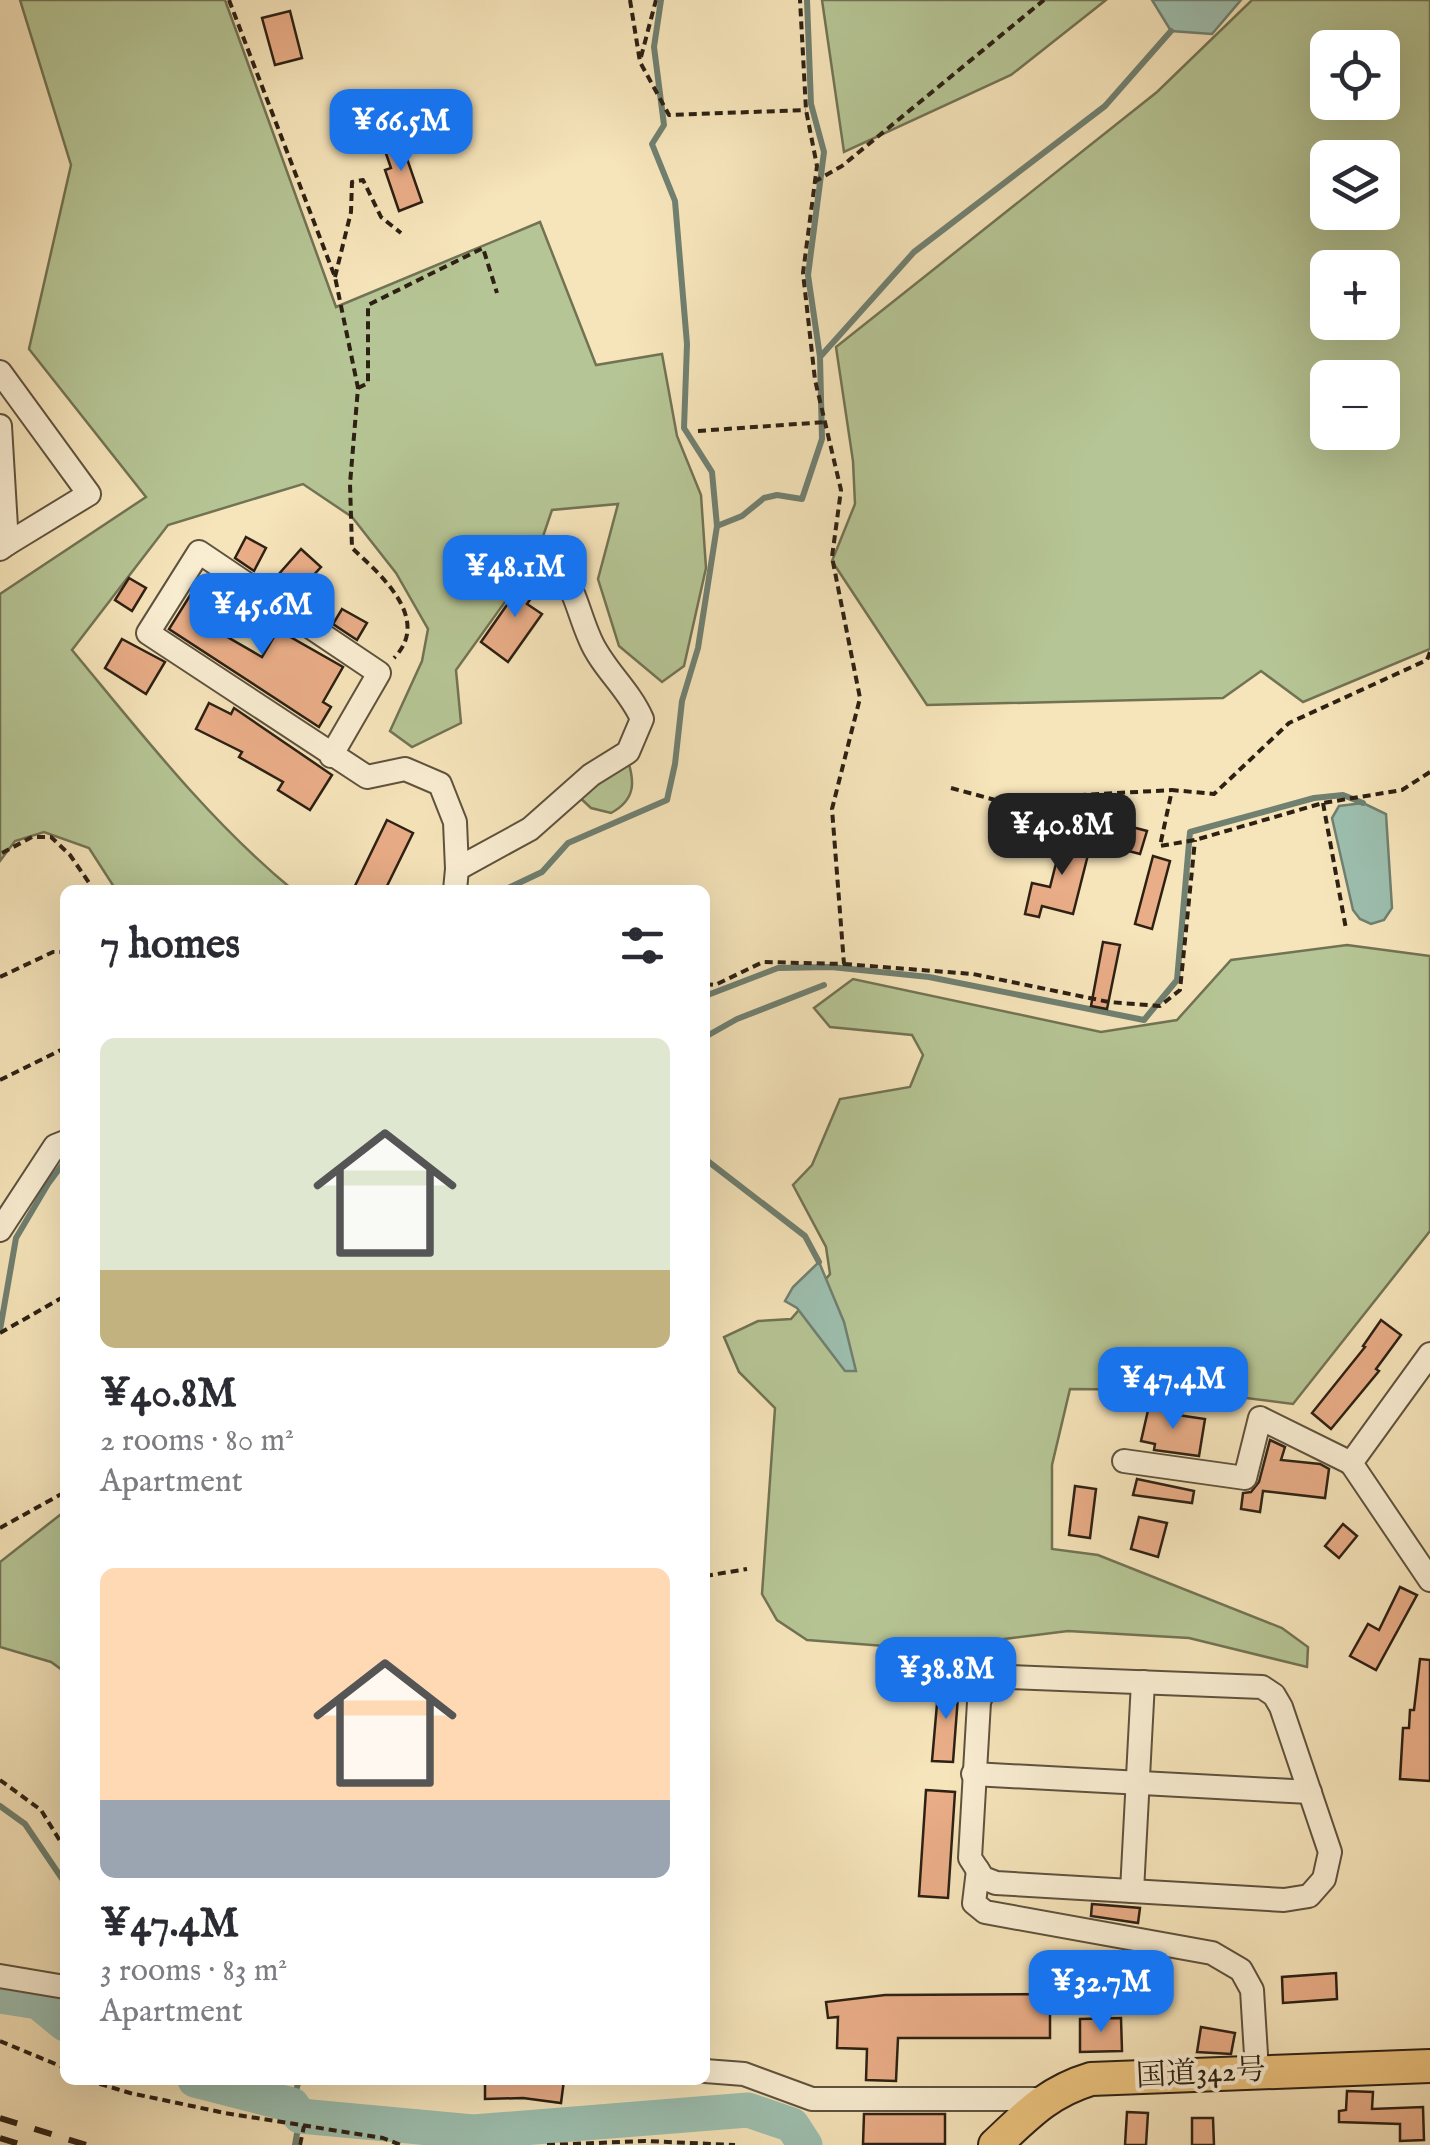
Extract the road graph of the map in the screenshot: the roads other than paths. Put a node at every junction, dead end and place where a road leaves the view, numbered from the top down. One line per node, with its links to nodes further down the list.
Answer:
1 (0, 372): 3 (street)
2 (0, 426): 3 (street)
3 (3, 546)
4 (546, 555): 6 (street)
5 (331, 756): 5 (street); 6 (street)
6 (456, 880)
7 (60, 1144): 8 (street)
8 (0, 1230)
9 (1430, 1354): 11 (street)
10 (1124, 1461): 11 (street)
11 (1351, 1463): 12 (street)
12 (1430, 1580)
13 (1143, 1682): 14 (street); 15 (street); 16 (street)
14 (973, 1774): 15 (street); 17 (street)
15 (1137, 1784): 16 (street); 18 (street)
16 (1310, 1792): 18 (street)
17 (978, 1870): 18 (street); 23 (street)
18 (1132, 1891)
19 (0, 1976): 20 (street)
20 (60, 1987)
21 (1430, 2066): 23 (highway, 国道342号)
22 (710, 2071): 24 (street)
23 (1257, 2071): 24 (highway, 国道342号)
24 (1046, 2099): 25 (highway, 国道342号)
25 (995, 2145)

